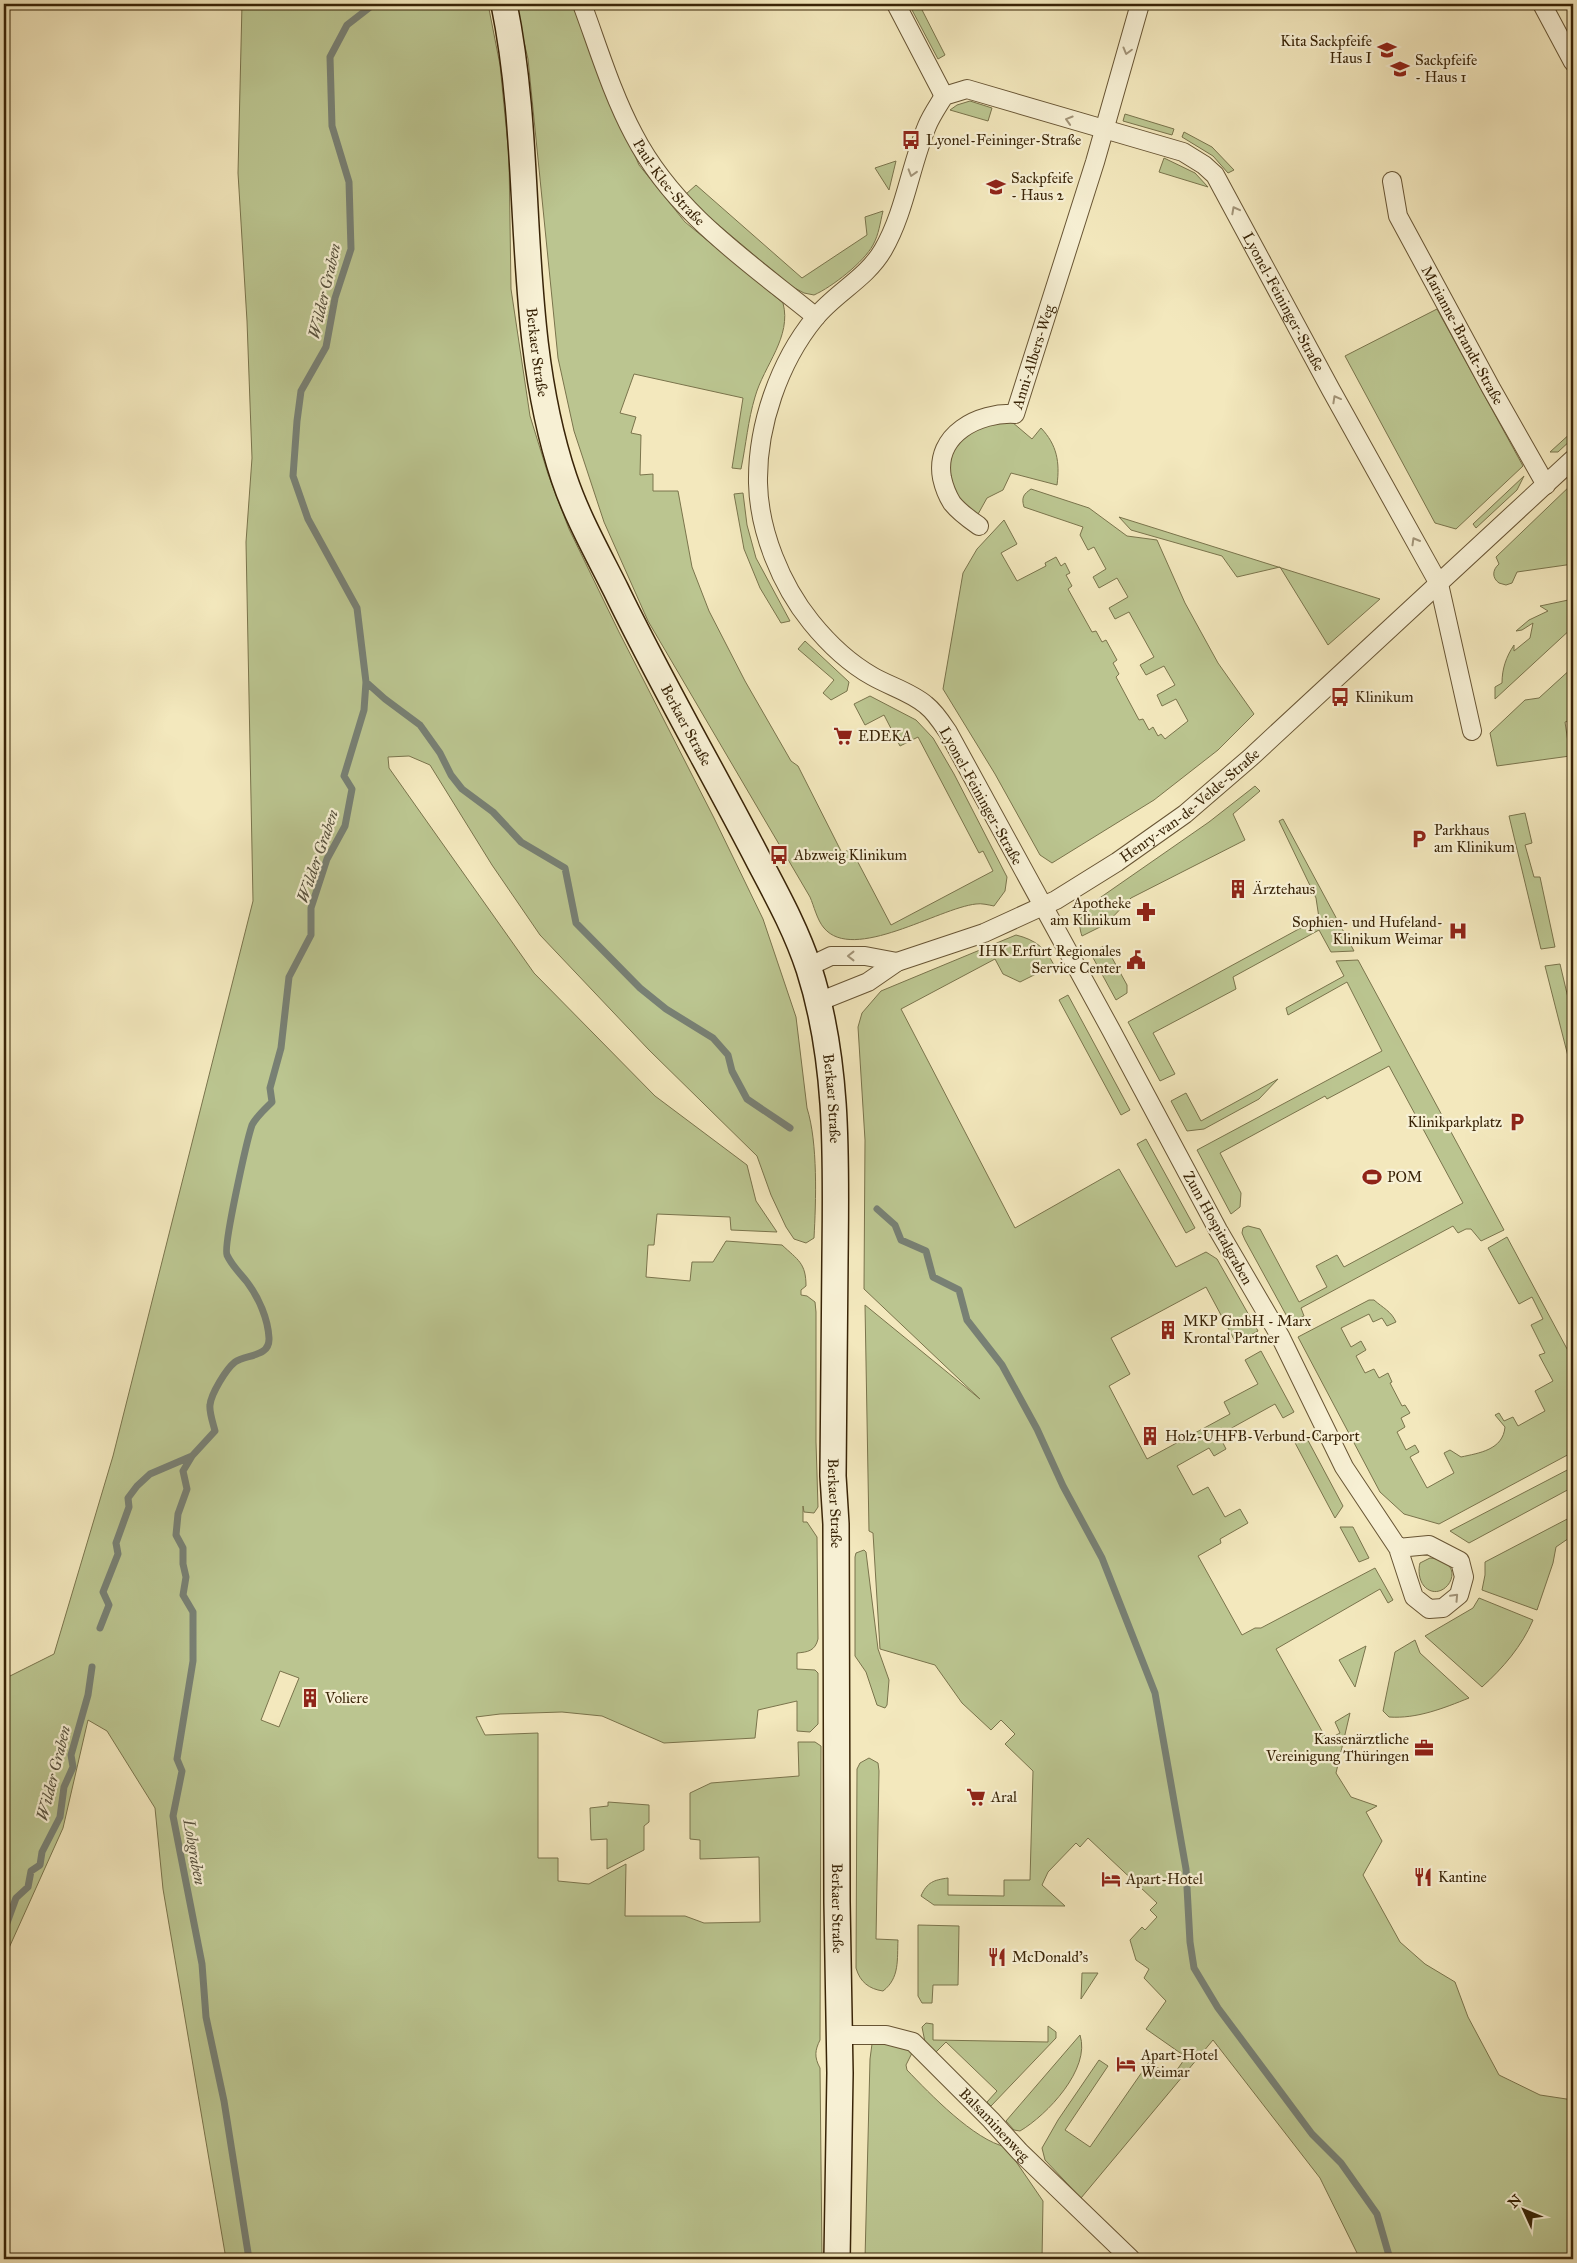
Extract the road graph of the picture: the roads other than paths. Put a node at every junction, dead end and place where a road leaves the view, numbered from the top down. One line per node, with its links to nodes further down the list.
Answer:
1 (504, 4): 18 (main road, Berkaer Straße)
2 (582, 4): 10 (street, Paul-Klee-Straße)
3 (896, 4): 7 (street)
4 (1140, 4): 8 (street, one-way to 8)
5 (1542, 4): 6 (street)
6 (1573, 62)
7 (944, 96): 8 (street, Lyonel-Feininger-Straße, one-way to 7); 10 (street, Lyonel-Feininger-Straße, one-way to 10)
8 (1104, 130): 13 (street, Anni-Albers-Weg); 14 (street, Lyonel-Feininger-Straße, one-way to 8)
9 (1392, 181): 12 (street, Marianne-Brandt-Straße)
10 (816, 317): 16 (street, Lyonel-Feininger-Straße)
11 (1573, 459): 12 (street, Henry-van-de-Velde-Straße)
12 (1546, 484): 14 (street, Henry-van-de-Velde-Straße)
13 (979, 526)
14 (1439, 584): 15 (street); 16 (street, Henry-van-de-Velde-Straße)
15 (1472, 731)
16 (1042, 907): 17 (street, Henry-van-de-Velde-Straße); 20 (street, Zum Hospitalgraben)
17 (897, 962): 18 (street, Henry-van-de-Velde-Straße, one-way to 18); 19 (street, Henry-van-de-Velde-Straße)
18 (808, 967): 19 (main road, Berkaer Straße)
19 (818, 1002): 21 (main road, Berkaer Straße)
20 (1398, 1548)
21 (838, 2035): 22 (main road, Berkaer Straße); 23 (street, Balsaminenweg)
22 (837, 2259)
23 (1131, 2259)

